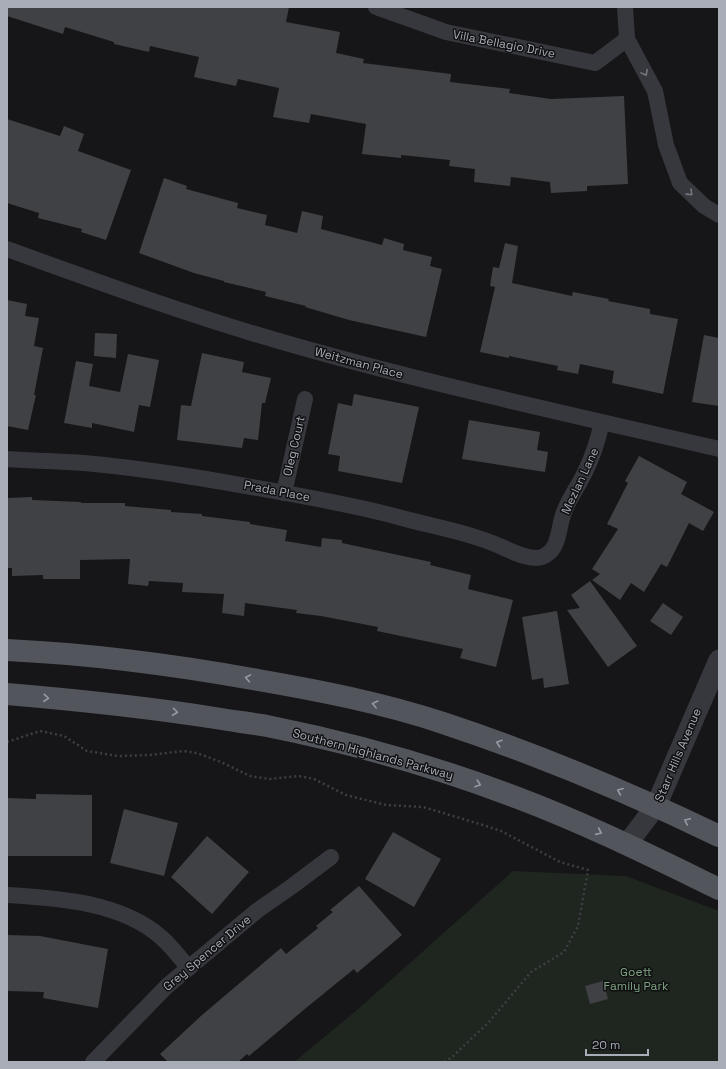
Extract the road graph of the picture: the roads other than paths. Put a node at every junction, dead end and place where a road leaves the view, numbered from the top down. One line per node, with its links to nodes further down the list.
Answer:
1 (376, 7): 3 (street, Villa Bellagio Drive)
2 (625, 7): 3 (street)
3 (627, 39): 4 (street, one-way to 4)
4 (719, 215)
5 (7, 249): 7 (street, Weitzman Place)
6 (305, 399): 10 (street, Oleg Court)
7 (602, 422): 8 (street, Weitzman Place); 11 (street, Mezlan Lane)
8 (719, 449)
9 (7, 459): 10 (street, Prada Place)
10 (284, 493): 11 (street, Prada Place)
11 (540, 558)
12 (7, 650): 15 (main road, one-way to 12)
13 (719, 660): 15 (street, Starr Hills Avenue)
14 (7, 694): 17 (main road, Southern Highlands Parkway, one-way to 17)
15 (656, 806): 16 (main road, one-way to 15); 17 (street, Starr Hills Avenue)
16 (719, 836)
17 (627, 844): 19 (main road, Southern Highlands Parkway)
18 (331, 857): 21 (street, Grey Spencer Drive)
19 (719, 889)
20 (7, 895): 21 (street)
21 (189, 968): 22 (street, Grey Spencer Drive)
22 (93, 1062)

